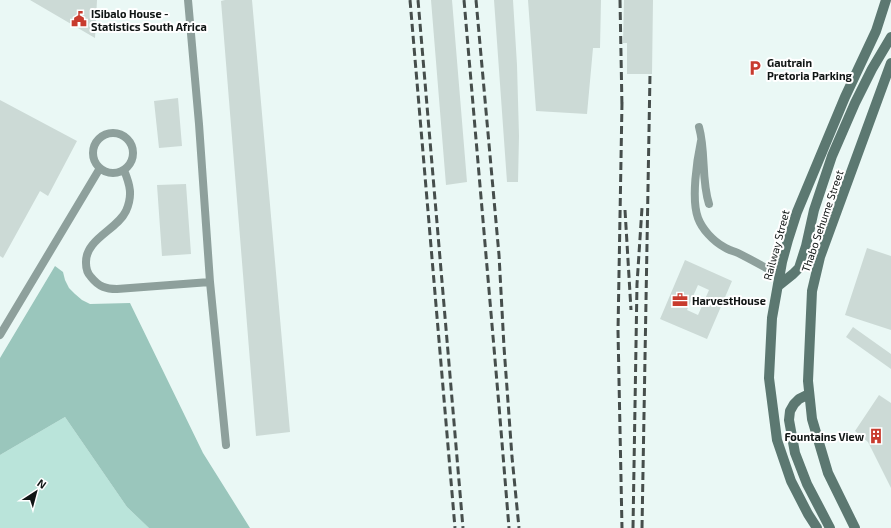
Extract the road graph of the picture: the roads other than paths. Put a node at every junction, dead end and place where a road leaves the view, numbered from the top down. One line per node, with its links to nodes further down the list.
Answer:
1 (188, 0): 12 (lane)
2 (886, 0): 11 (main road, Railway Street)
3 (891, 37): 13 (main road)
4 (891, 63): 5 (main road, Thabo Sehume Street)
5 (889, 75): 15 (main road, Thabo Sehume Street)
6 (699, 127): 7 (lane)
7 (702, 141): 10 (lane); 11 (lane)
8 (100, 168): 9 (lane); 9 (lane); 14 (lane)
9 (124, 170): 12 (lane)
10 (709, 204)
11 (779, 275): 13 (main road, Railway Street)
12 (210, 282): 16 (lane)
13 (778, 286): 17 (main road, Railway Street)
14 (0, 335)
15 (809, 394): 18 (main road); 19 (main road, Thabo Sehume Street)
16 (226, 445)
17 (817, 528)
18 (830, 528)
19 (855, 528)

